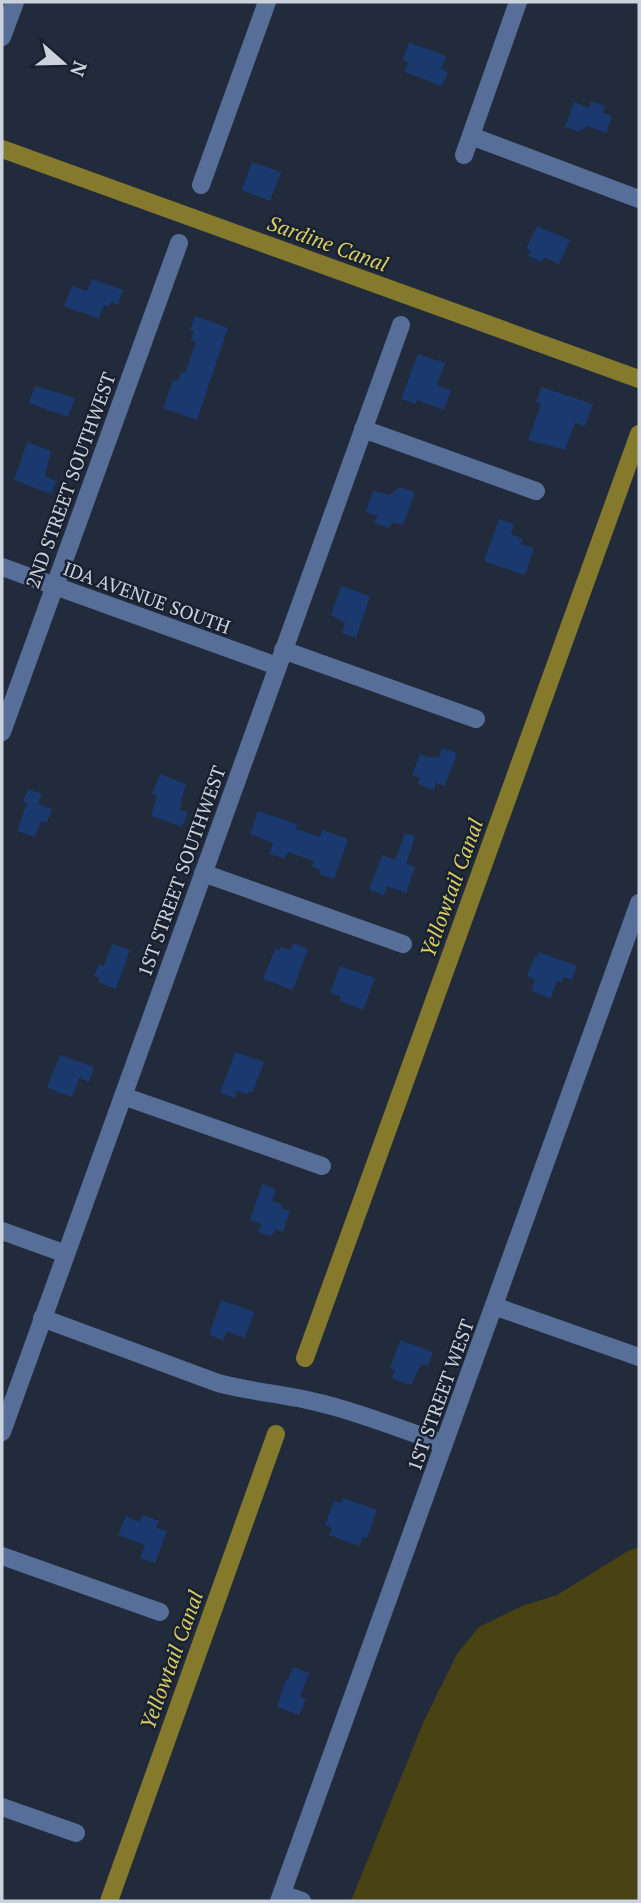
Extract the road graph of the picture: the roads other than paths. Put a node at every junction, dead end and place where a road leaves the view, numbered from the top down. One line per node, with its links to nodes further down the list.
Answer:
1 (15, 2): 4 (street)
2 (267, 2): 7 (street)
3 (518, 2): 5 (street)
4 (2, 37)
5 (471, 136): 6 (street); 8 (street)
6 (464, 155)
7 (201, 185)
8 (639, 199)
9 (178, 243): 14 (street, 2ND STREET SOUTHWEST)
10 (401, 325): 11 (street, 1ST STREET SOUTHWEST)
11 (363, 429): 12 (street); 15 (street, 1ST STREET SOUTHWEST)
12 (536, 491)
13 (2, 567): 14 (street, IDA AVENUE SOUTH)
14 (54, 586): 15 (street, IDA AVENUE SOUTH); 17 (street, 2ND STREET SOUTHWEST)
15 (280, 658): 16 (street, IDA AVENUE SOUTH); 18 (street, 1ST STREET SOUTHWEST)
16 (476, 719)
17 (2, 732)
18 (203, 873): 20 (street); 21 (street, 1ST STREET SOUTHWEST)
19 (639, 904): 25 (street, 1ST STREET WEST)
20 (403, 944)
21 (123, 1096): 22 (street); 24 (street, 1ST STREET SOUTHWEST)
22 (322, 1166)
23 (2, 1231): 24 (street)
24 (66, 1254): 26 (street, 1ST STREET SOUTHWEST)
25 (494, 1306): 27 (street); 29 (street, 1ST STREET WEST)
26 (42, 1318): 28 (street, 1ST STREET SOUTHWEST); 29 (street)
27 (639, 1357)
28 (2, 1432)
29 (444, 1444): 34 (street, 1ST STREET WEST)
30 (2, 1556): 31 (street)
31 (160, 1612)
32 (2, 1807): 33 (street)
33 (76, 1833)
34 (281, 1898): 35 (street)
35 (302, 1901)

